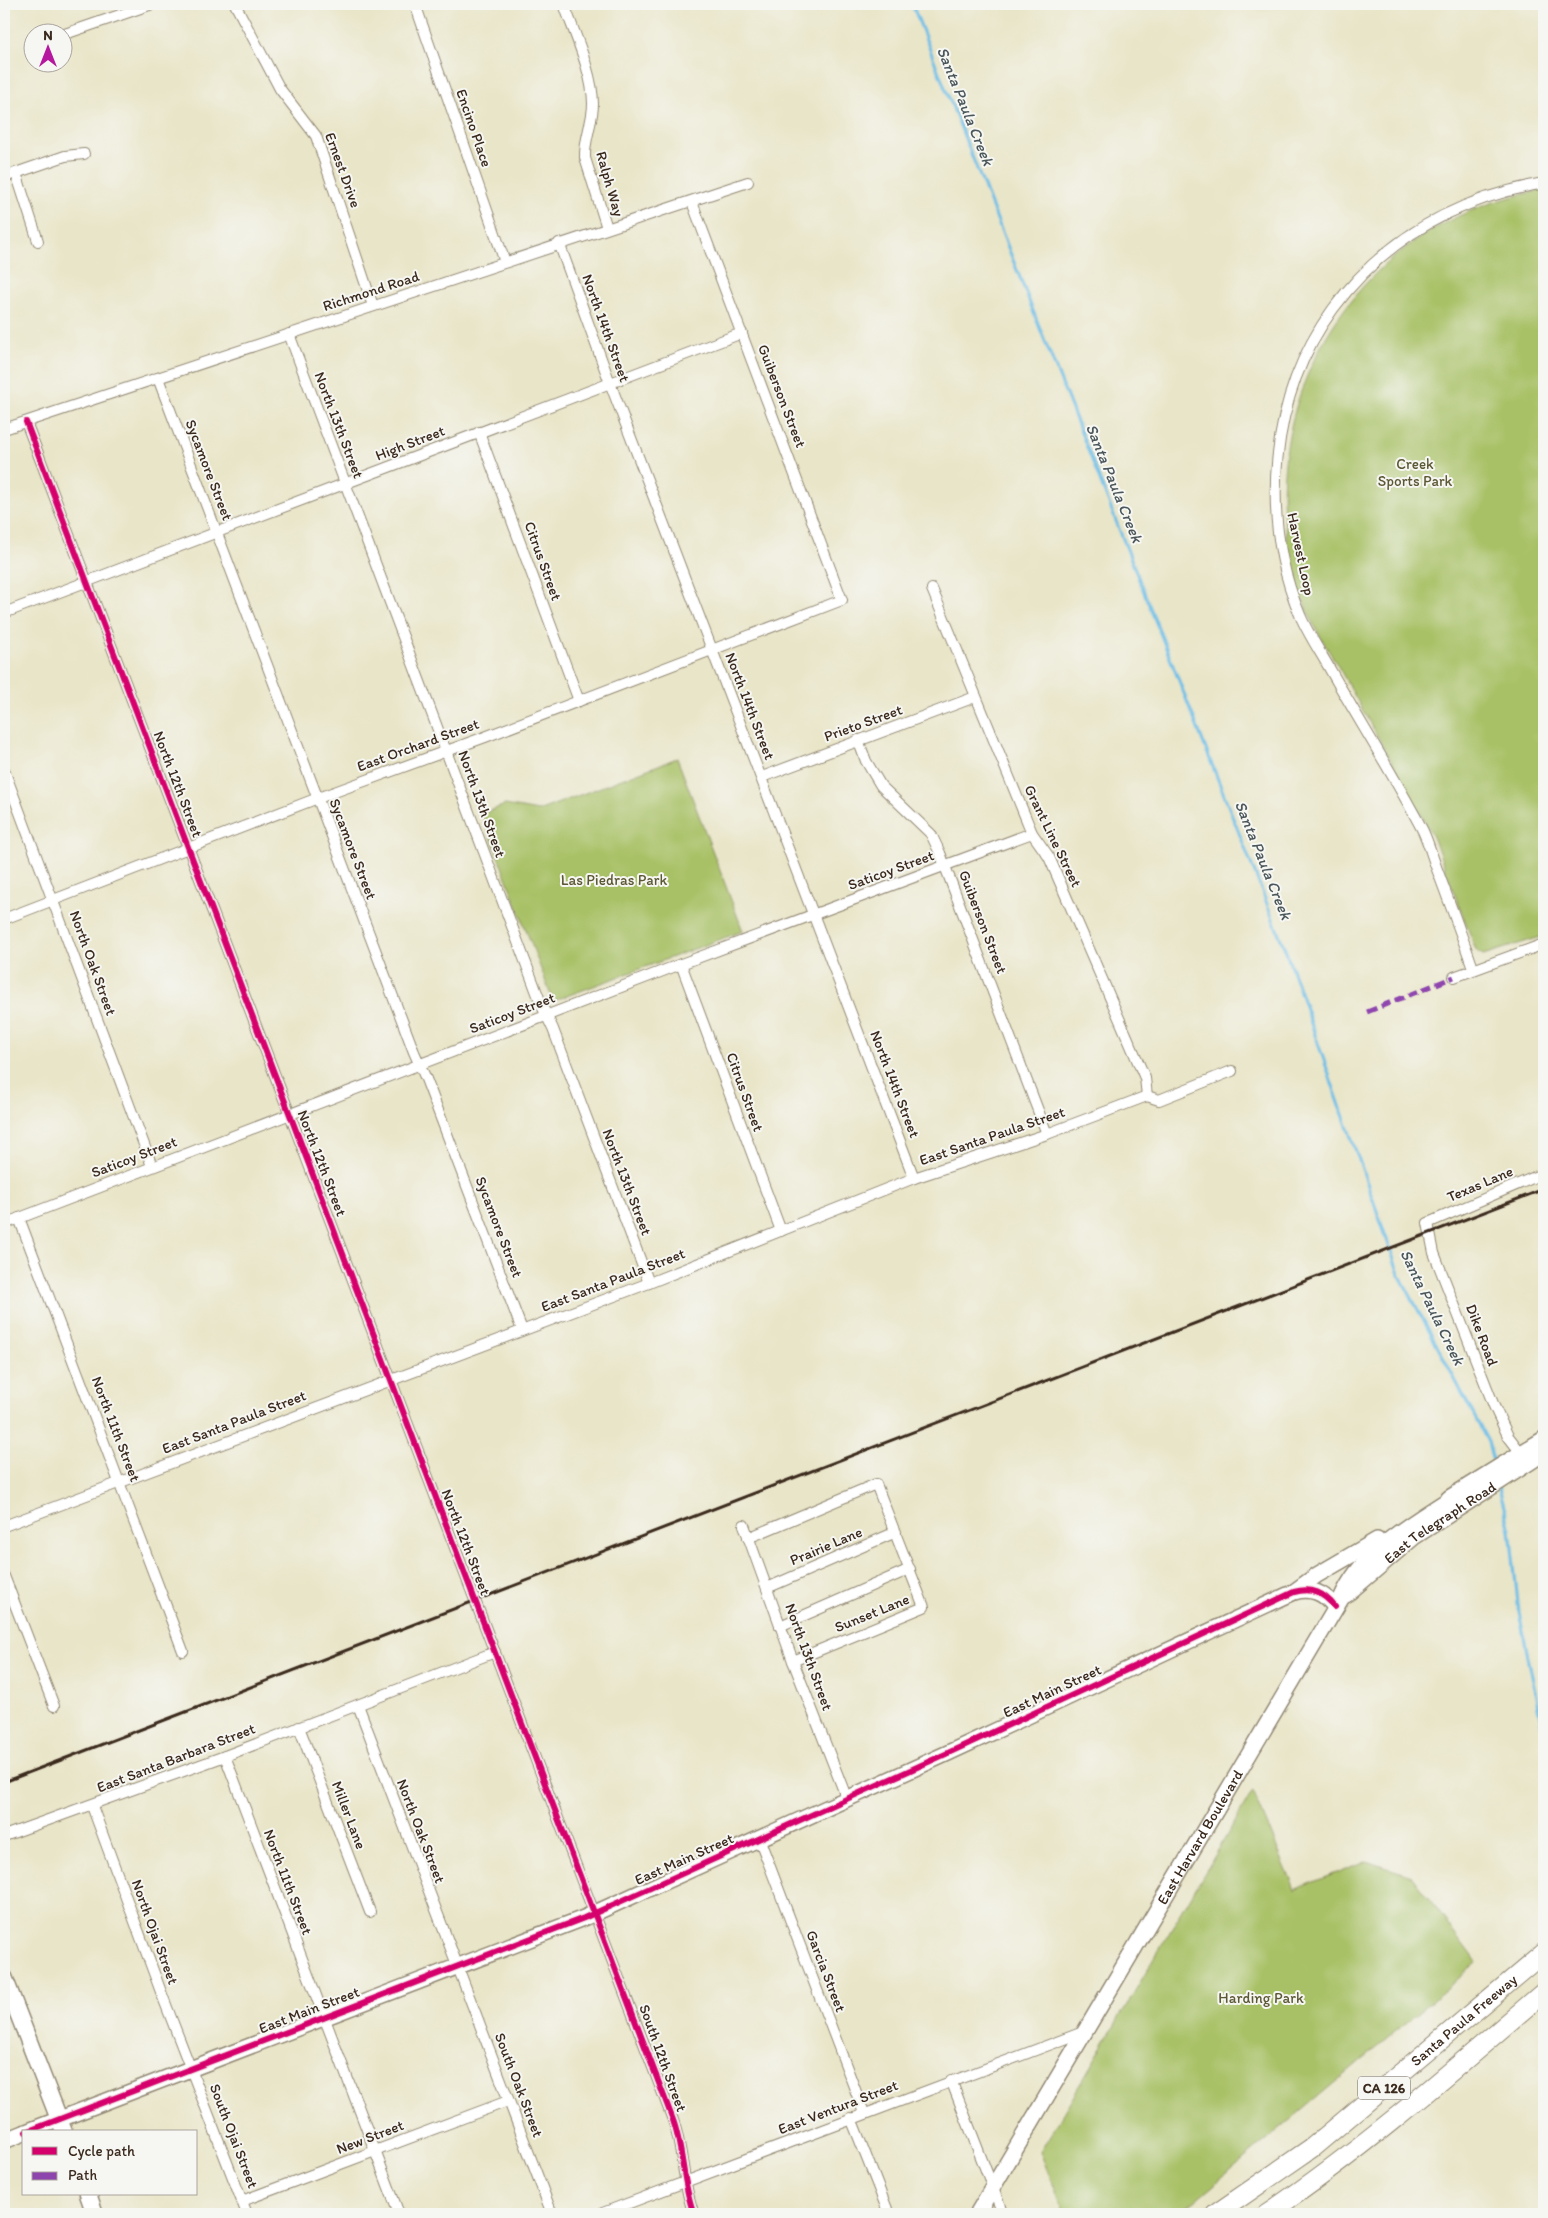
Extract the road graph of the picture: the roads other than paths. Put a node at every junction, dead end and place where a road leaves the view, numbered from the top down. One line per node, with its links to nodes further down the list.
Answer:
1 (152, 4): 5 (street)
2 (235, 4): 16 (street, Ernest Drive)
3 (415, 4): 15 (street, Encino Place)
4 (564, 4): 12 (street, Ralph Way)
5 (72, 32)
6 (84, 154): 7 (street)
7 (16, 174): 8 (street); 13 (street)
8 (4, 178)
9 (748, 182): 11 (street, Richmond Road)
10 (1544, 183): 46 (street, Harvest Loop)
11 (692, 202): 12 (street, Richmond Road); 17 (street, Guiberson Street)
12 (607, 228): 14 (street, Richmond Road)
13 (38, 241)
14 (559, 243): 15 (street, Richmond Road); 20 (street, North 14th Street)
15 (505, 262): 16 (street, Richmond Road)
16 (373, 306): 18 (street, Richmond Road)
17 (742, 333): 20 (street, High Street); 28 (street, Guiberson Street)
18 (289, 334): 19 (street, Richmond Road); 24 (street, North 13th Street)
19 (158, 378): 21 (street, Richmond Road); 25 (street, Sycamore Street)
20 (610, 383): 23 (street, High Street); 30 (street, North 14th Street)
21 (26, 422): 22 (street, Richmond Road); 26 (street, North 12th Street)
22 (4, 429)
23 (479, 432): 24 (street, High Street); 32 (street, Citrus Street)
24 (345, 483): 25 (street, High Street); 34 (street, North 13th Street)
25 (217, 532): 26 (street, High Street); 37 (street, Sycamore Street)
26 (88, 582): 29 (street, High Street); 39 (street, North 12th Street)
27 (932, 589): 31 (street, Grant Line Street)
28 (842, 600): 30 (street, East Orchard Street)
29 (4, 613)
30 (713, 650): 32 (street, East Orchard Street); 36 (street, North 14th Street)
31 (975, 697): 33 (street, Prieto Street); 38 (street, Grant Line Street)
32 (579, 701): 34 (street, East Orchard Street)
33 (858, 740): 36 (street, Prieto Street); 40 (street, Guiberson Street)
34 (446, 750): 37 (street, East Orchard Street); 48 (street, North 13th Street)
35 (4, 770): 41 (street, North Oak Street)
36 (762, 777): 42 (street, North 14th Street)
37 (318, 798): 39 (street, East Orchard Street); 49 (street, Sycamore Street)
38 (1032, 833): 40 (street, Saticoy Street); 51 (street, Grant Line Street)
39 (188, 847): 41 (street, East Orchard Street); 52 (street, North 12th Street)
40 (945, 866): 42 (street, Saticoy Street); 53 (street, Guiberson Street)
41 (53, 900): 43 (street, East Orchard Street); 54 (street, North Oak Street)
42 (814, 914): 45 (street, Saticoy Street); 56 (street, North 14th Street)
43 (4, 919)
44 (1544, 944): 46 (street)
45 (681, 964): 48 (street, Saticoy Street); 60 (street, Citrus Street)
46 (1473, 968): 47 (street)
47 (1454, 977)
48 (546, 1015): 49 (street, Saticoy Street); 61 (street, North 13th Street)
49 (419, 1065): 52 (street, Saticoy Street); 62 (street, Sycamore Street)
50 (1232, 1071): 51 (street, East Santa Paula Street)
51 (1147, 1096): 53 (street, East Santa Paula Street)
52 (290, 1113): 54 (street, Saticoy Street); 63 (street, North 12th Street)
53 (1047, 1134): 56 (street, East Santa Paula Street)
54 (152, 1166): 57 (street, Saticoy Street)
55 (1544, 1174): 58 (street, Texas Lane)
56 (914, 1178): 60 (street, East Santa Paula Street)
57 (19, 1218): 59 (street, Saticoy Street); 67 (street, North 11th Street)
58 (1428, 1223): 66 (street, Dike Road)
59 (4, 1224)
60 (781, 1231): 61 (street, East Santa Paula Street)
61 (649, 1283): 62 (street, East Santa Paula Street)
62 (522, 1330): 63 (street, East Santa Paula Street)
63 (391, 1379): 67 (street, East Santa Paula Street); 81 (street, North 12th Street)
64 (1544, 1439): 66 (street, East Telegraph Road)
65 (1544, 1453): 66 (street, East Telegraph Road)
66 (1518, 1460): 68 (street, East Telegraph Road)
67 (120, 1482): 70 (street, East Santa Paula Street); 80 (street, North 11th Street)
68 (1460, 1499): 73 (street, East Telegraph Road); 78 (street, East Harvard Boulevard)
69 (744, 1525): 72 (street, North 13th Street)
70 (4, 1526)
71 (896, 1532): 72 (street); 74 (street); 76 (street, Prairie Lane)
72 (748, 1538): 76 (street, North 13th Street)
73 (1348, 1558): 77 (street, East Main Street)
74 (910, 1569): 79 (street); 82 (street, Sunset Lane)
75 (4, 1576): 84 (street)
76 (767, 1588): 79 (street, North 13th Street)
77 (1294, 1592): 78 (street, East Main Street); 87 (street, East Main Street)
78 (1338, 1603): 98 (street, East Harvard Boulevard)
79 (780, 1626): 82 (street, North 13th Street)
80 (183, 1651)
81 (495, 1652): 83 (street, East Santa Barbara Street); 92 (street, North 12th Street)
82 (793, 1661): 87 (street, North 13th Street)
83 (358, 1705): 85 (street, East Santa Barbara Street); 94 (street, North Oak Street)
84 (54, 1706)
85 (299, 1728): 86 (street, East Santa Barbara Street); 91 (street, Miller Lane)
86 (225, 1756): 88 (street, East Santa Barbara Street); 97 (street, North 11th Street)
87 (846, 1798): 90 (street, East Main Street)
88 (92, 1806): 89 (street, East Santa Barbara Street); 99 (street, North Ojai Street)
89 (4, 1836)
90 (759, 1838): 92 (street, East Main Street); 102 (street, Garcia Street)
91 (370, 1912)
92 (594, 1913): 94 (street, East Main Street); 109 (street, South 12th Street)
93 (1544, 1953): 122 (highway, Santa Paula Freeway / CA 126)
94 (457, 1967): 97 (street, East Main Street); 101 (street, South Oak Street)
95 (4, 1976): 104 (main road)
96 (1544, 1992): 123 (highway, Santa Paula Freeway / CA 126)
97 (324, 2017): 99 (street, East Main Street); 108 (street, North 11th Street)
98 (1086, 2030): 100 (street, East Ventura Street); 110 (street, East Harvard Boulevard)
99 (192, 2068): 104 (street, East Main Street); 112 (street, South Ojai Street)
100 (951, 2080): 102 (street, East Ventura Street); 110 (street)
101 (508, 2101): 108 (street, New Street); 116 (street, South Oak Street)
102 (864, 2113): 103 (street, East Ventura Street)
103 (851, 2118): 109 (street, East Ventura Street); 119 (street)
104 (62, 2125): 105 (street, East Main Street)
105 (36, 2130)
106 (22, 2133): 107 (street, East Main Street)
107 (4, 2141)
108 (374, 2151): 112 (street, New Street); 115 (street, North 11th Street)
109 (684, 2182): 117 (street, East Ventura Street); 118 (street, South 12th Street)
110 (994, 2187): 120 (street, East Harvard Boulevard); 121 (street)
111 (89, 2196): 113 (main road)
112 (242, 2201): 114 (street, South Ojai Street)
113 (95, 2214)
114 (247, 2214)
115 (399, 2214)
116 (552, 2214)
117 (600, 2214)
118 (694, 2214)
119 (888, 2214)
120 (977, 2214)
121 (1003, 2214)
122 (1216, 2214)
123 (1267, 2214)

